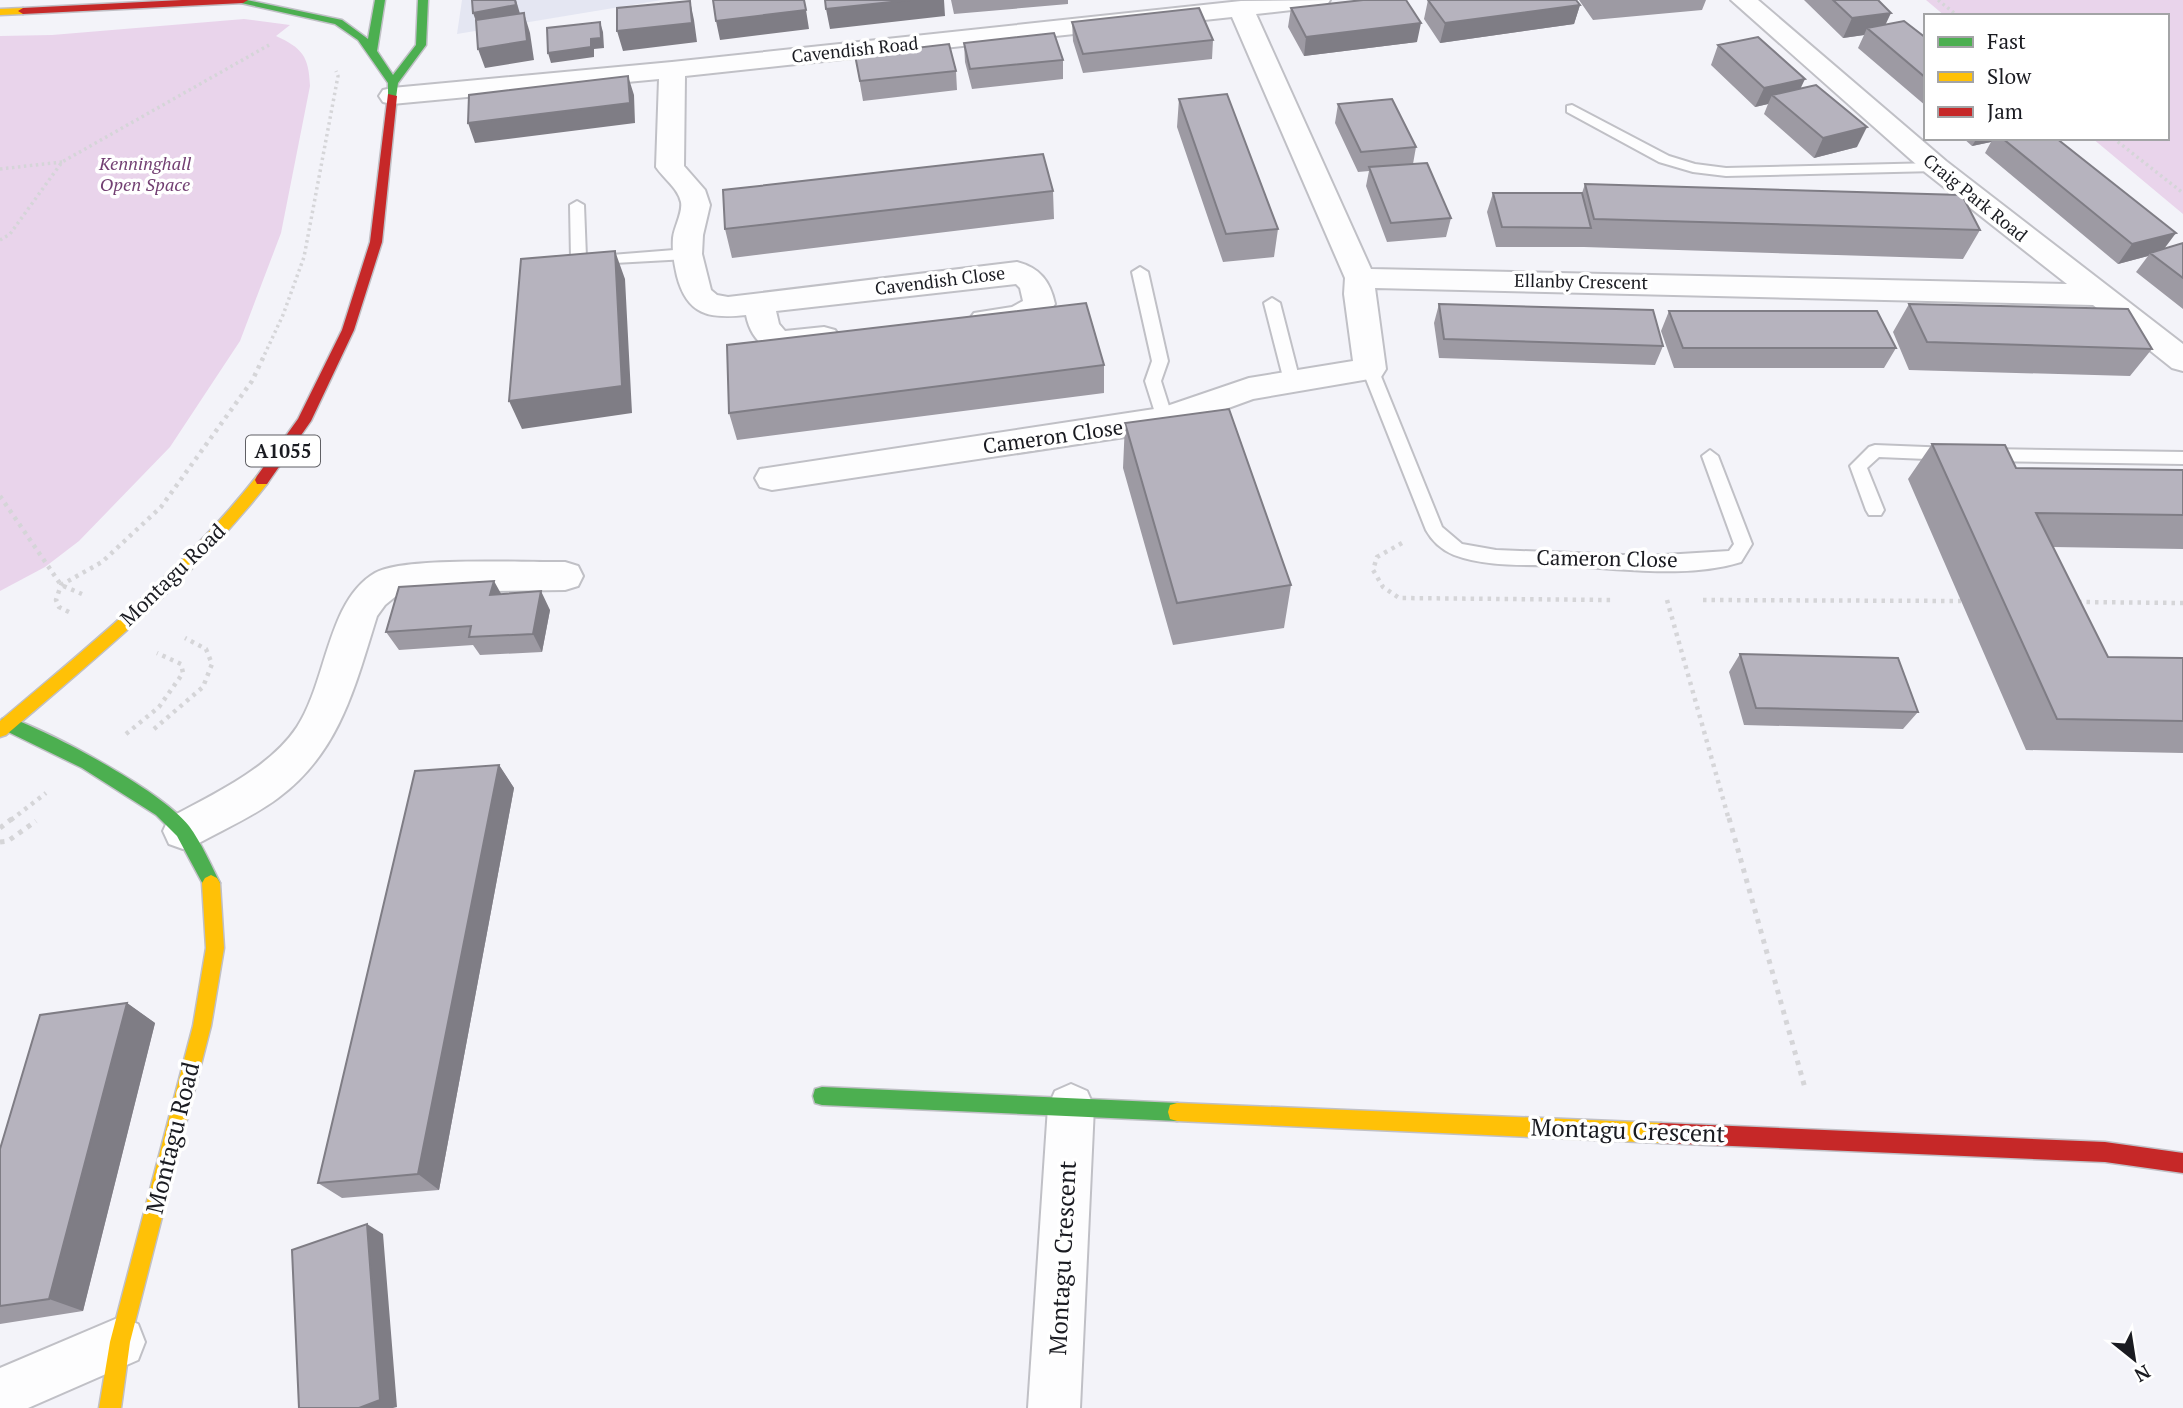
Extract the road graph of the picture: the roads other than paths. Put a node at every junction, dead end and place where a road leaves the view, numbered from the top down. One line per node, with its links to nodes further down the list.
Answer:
1 (243, 0): 6 (main road)
2 (380, 0): 9 (main road)
3 (423, 0): 11 (main road)
4 (1318, 0): 7 (street, Cavendish Road)
5 (1742, 0): 13 (street, Craig Park Road)
6 (237, 1): 8 (main road); 9 (main road)
7 (1241, 8): 10 (street, Cavendish Road); 17 (street)
8 (8, 10)
9 (371, 52): 11 (main road)
10 (671, 70): 11 (street, Cavendish Road); 15 (street, Cavendish Close)
11 (393, 90): 32 (main road, Montagu Road / A1055)
12 (1572, 109): 13 (lane)
13 (1936, 167): 18 (street, Craig Park Road)
14 (577, 205): 15 (lane)
15 (687, 254): 19 (street, Cavendish Close)
16 (1140, 272): 26 (lane)
17 (1360, 278): 18 (street, Ellanby Crescent); 24 (street, Cameron Close)
18 (2097, 295): 23 (street, Craig Park Road)
19 (760, 303): 21 (street, Cavendish Close); 22 (street)
20 (1272, 303): 25 (lane)
21 (952, 323)
22 (858, 333)
23 (2183, 360)
24 (1370, 369): 25 (street, Cameron Close); 27 (lane, Cameron Close)
25 (1292, 381): 26 (street, Cameron Close)
26 (1165, 419): 29 (street, Cameron Close)
27 (1710, 456)
28 (2183, 458): 30 (lane)
29 (772, 478)
30 (1875, 510)
31 (565, 576): 33 (street)
32 (3, 725): 33 (main road, Montagu Road)
33 (183, 831): 37 (main road, Montagu Road)
34 (822, 1096): 35 (main road, Montagu Crescent)
35 (1071, 1107): 36 (main road, Montagu Crescent); 40 (street, Montagu Crescent)
36 (2183, 1163)
37 (120, 1342): 38 (street); 39 (main road, Montagu Road)
38 (0, 1394)
39 (110, 1408)
40 (1054, 1408)

